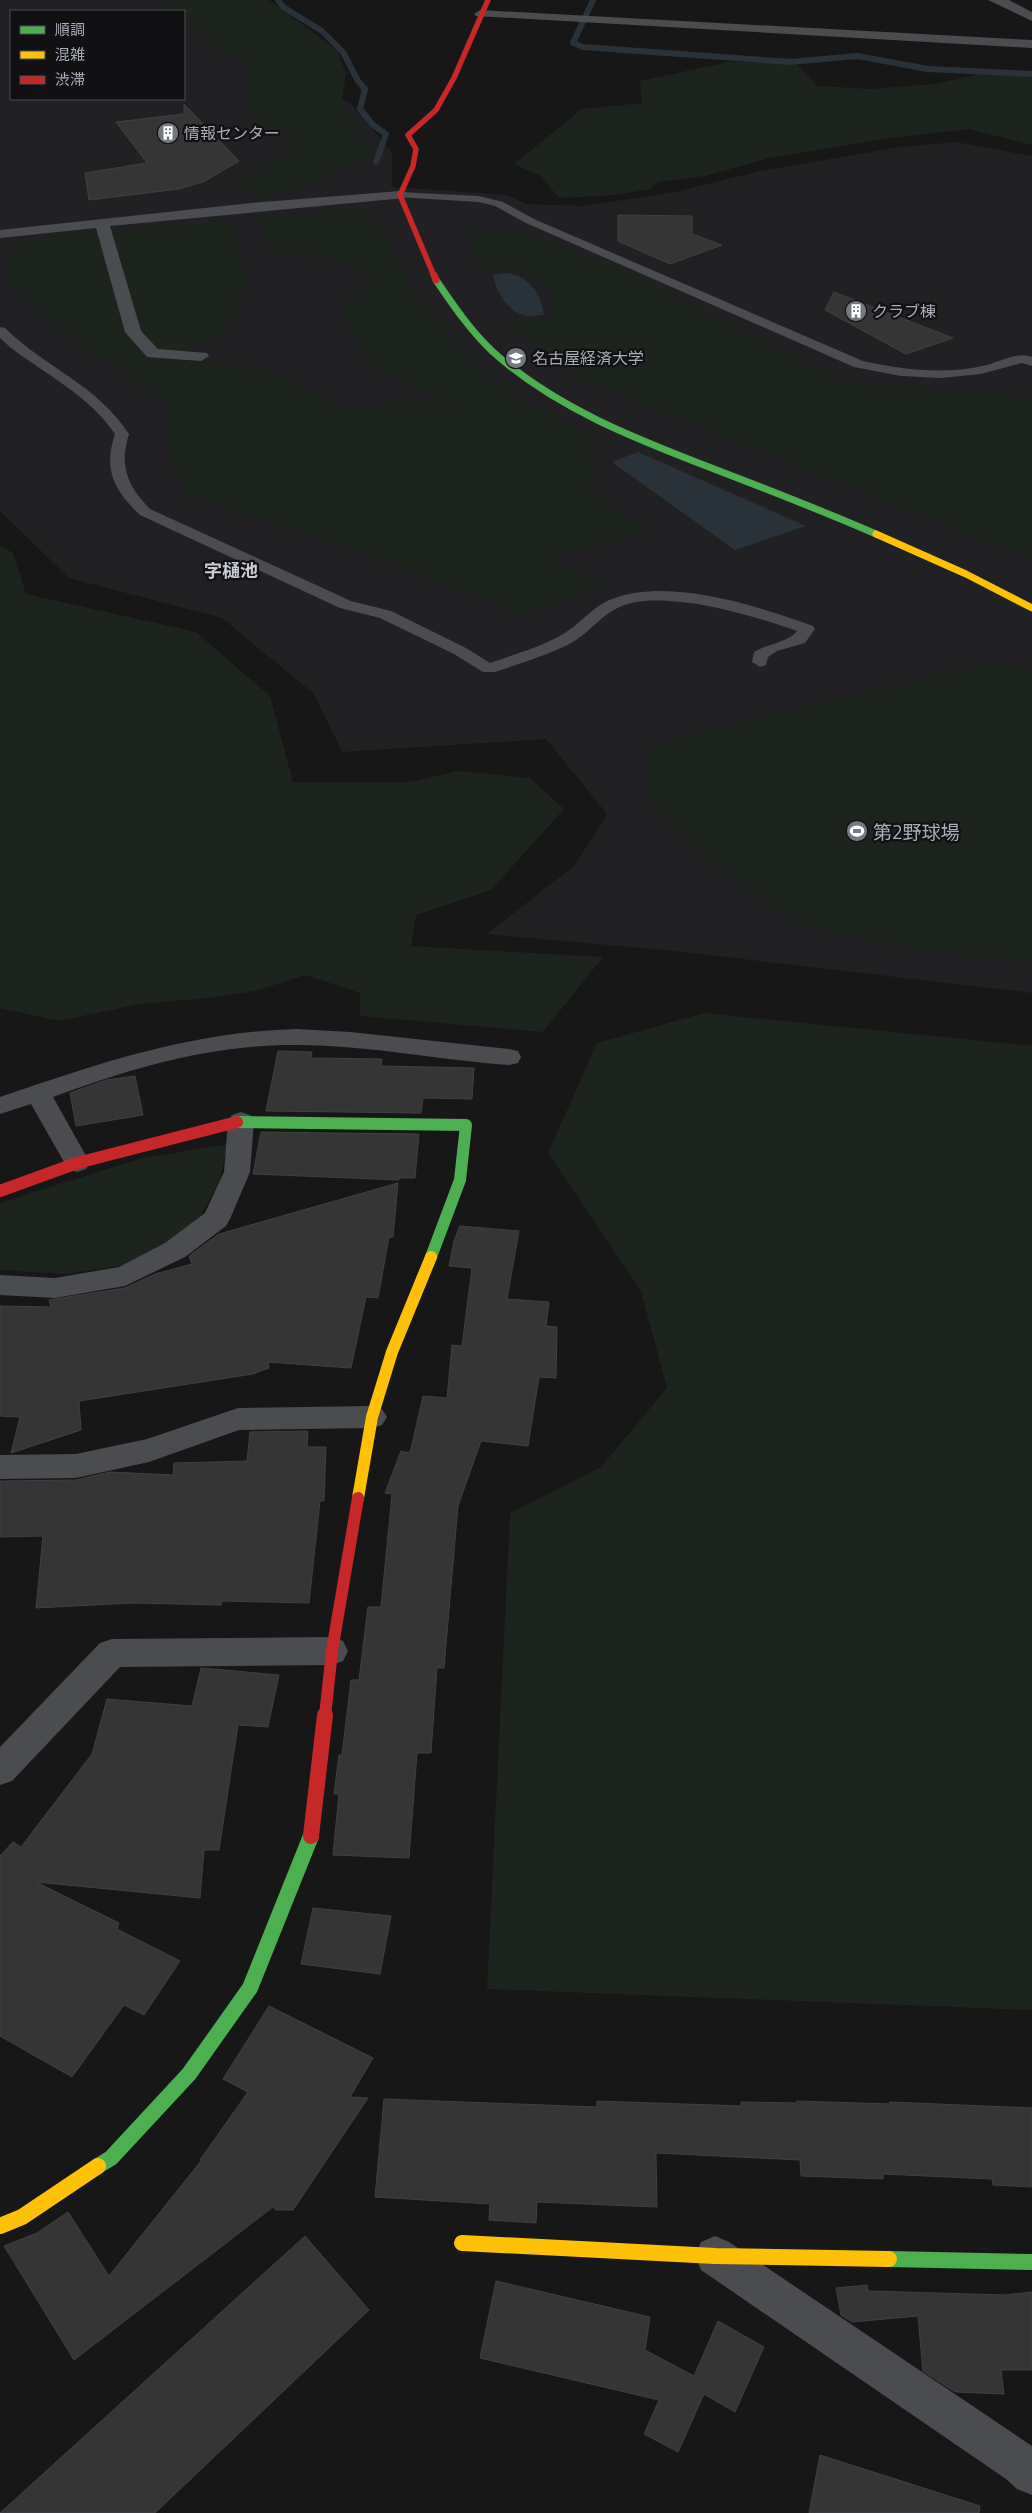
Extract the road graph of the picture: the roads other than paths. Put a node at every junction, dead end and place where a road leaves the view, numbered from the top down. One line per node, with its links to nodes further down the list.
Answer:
1 (488, 0): 3 (street)
2 (994, 0): 4 (street)
3 (480, 14): 5 (street); 6 (street)
4 (1032, 17)
5 (1032, 44)
6 (400, 195): 7 (street); 11 (lane); 12 (street)
7 (102, 223): 8 (street); 10 (street)
8 (0, 234)
9 (0, 330): 13 (lane)
10 (201, 356)
11 (1032, 362)
12 (1032, 608)
13 (760, 662)
14 (508, 1057): 15 (street)
15 (38, 1093): 16 (street); 18 (street)
16 (0, 1106)
17 (241, 1121): 18 (street); 20 (street); 21 (street)
18 (77, 1164): 19 (street)
19 (0, 1191)
20 (0, 1285)
21 (372, 1417): 22 (street); 23 (street)
22 (0, 1467)
23 (332, 1651): 24 (street); 25 (street)
24 (0, 1770)
25 (0, 2226)
26 (462, 2243): 27 (street)
27 (715, 2256): 28 (street); 29 (street)
28 (1032, 2262)
29 (1032, 2474)

